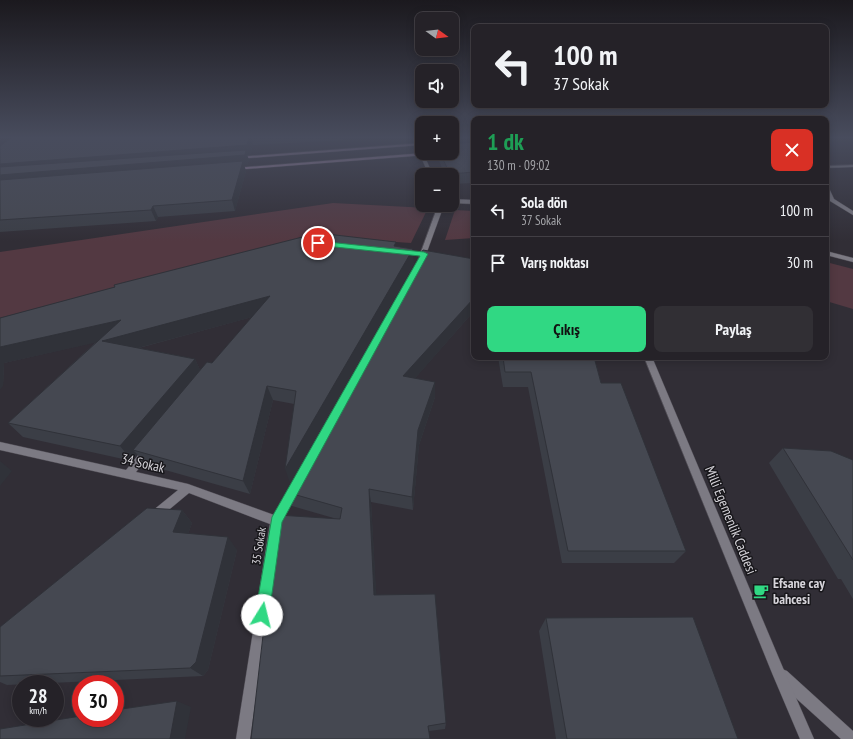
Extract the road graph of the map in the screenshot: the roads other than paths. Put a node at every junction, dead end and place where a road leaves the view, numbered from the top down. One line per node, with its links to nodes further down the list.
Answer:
1 (829, 193): 5 (street)
2 (459, 201): 3 (street)
3 (471, 202)
4 (438, 212): 8 (street)
5 (853, 213)
6 (829, 254): 7 (street)
7 (853, 260)
8 (416, 268)
9 (649, 360): 17 (street, Milli Egemenlik Caddesi)
10 (153, 443): 12 (street)
11 (0, 446): 12 (street, 34 Sokak)
12 (129, 474): 14 (street, 34 Sokak)
13 (299, 480): 15 (street, 35 Sokak)
14 (188, 488): 15 (street, 34 Sokak); 16 (street)
15 (276, 521): 18 (street, 35 Sokak)
16 (146, 523)
17 (778, 672): 19 (street, Milli Egemenlik Caddesi); 20 (street)
18 (243, 739)
19 (807, 739)
20 (851, 739)

